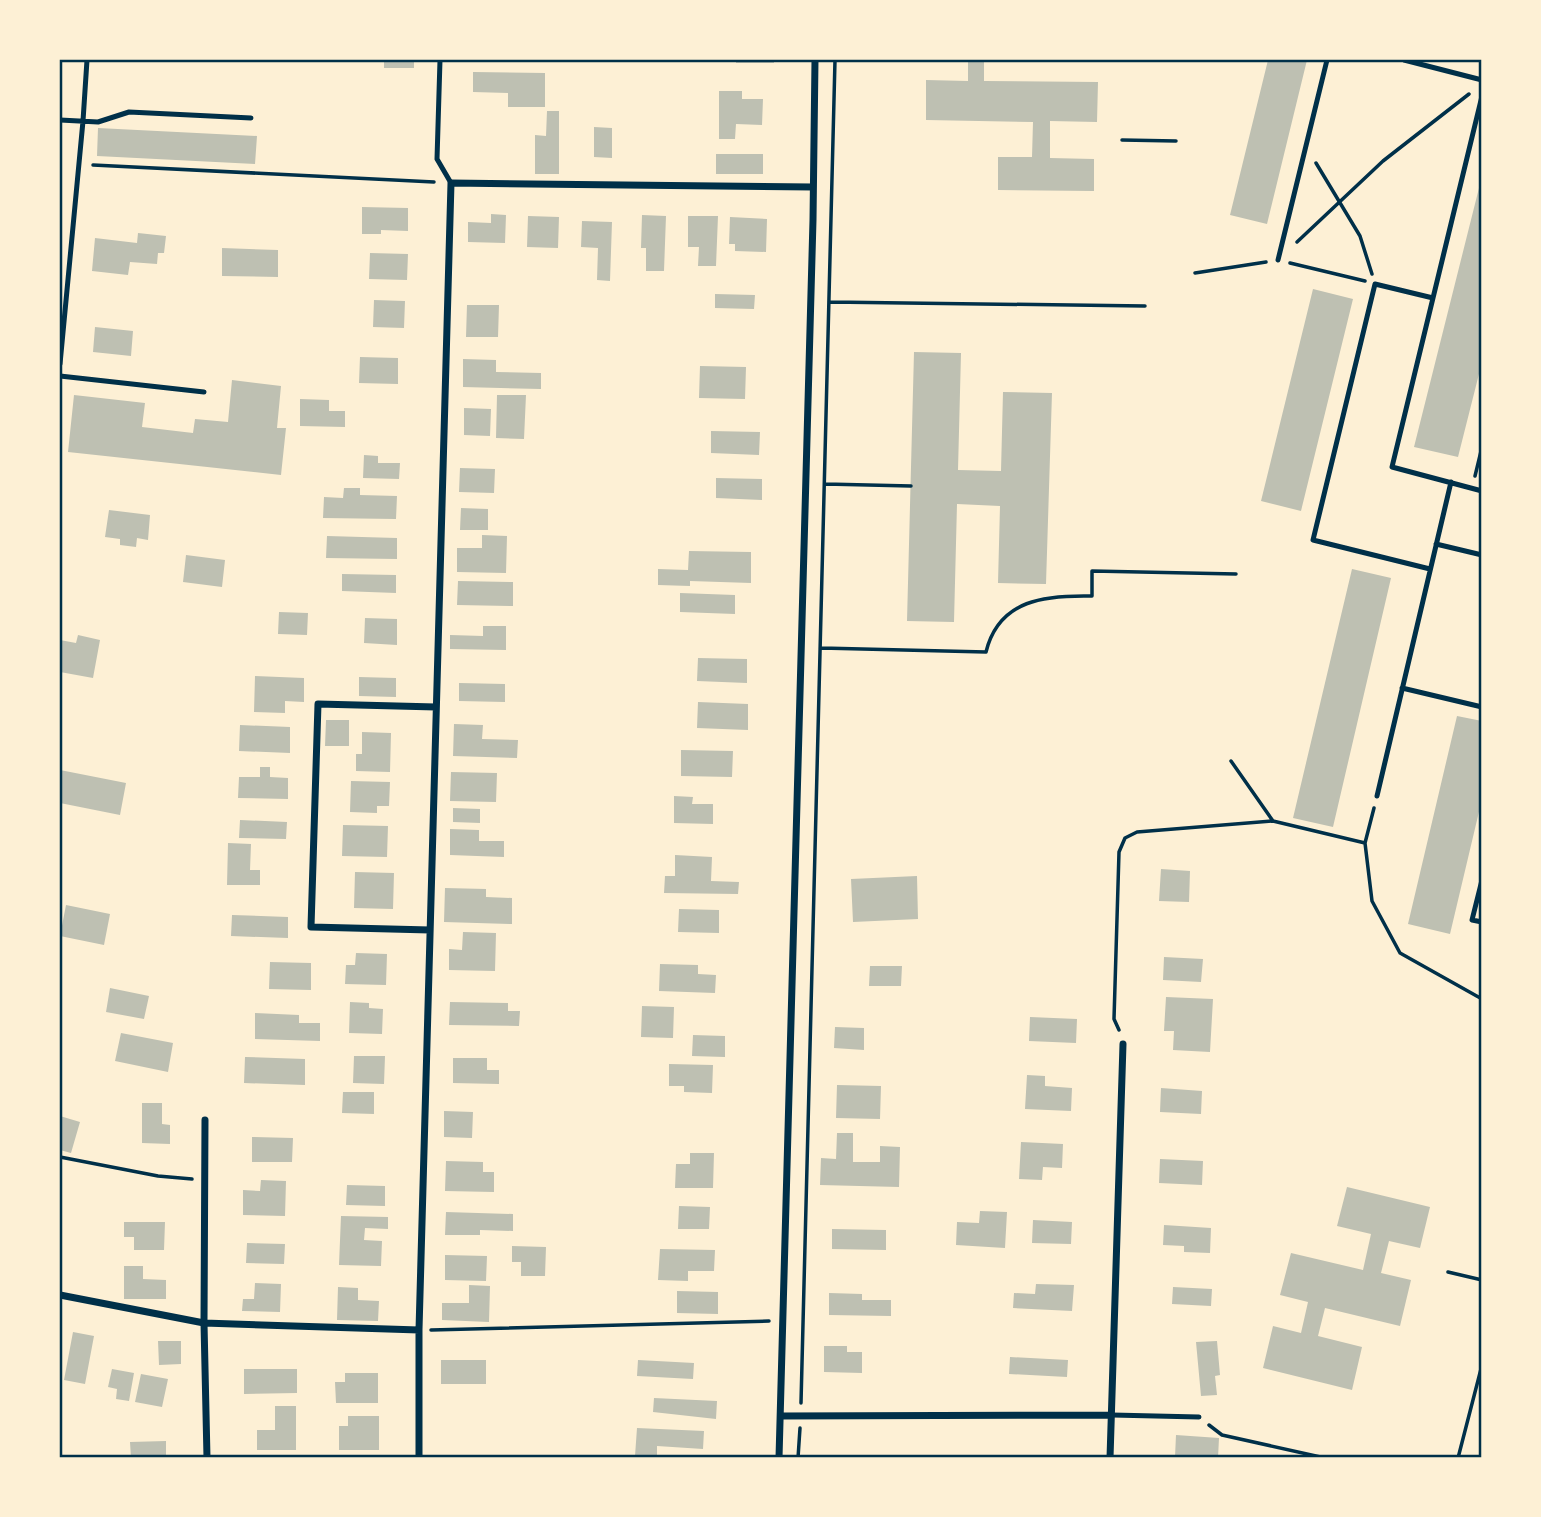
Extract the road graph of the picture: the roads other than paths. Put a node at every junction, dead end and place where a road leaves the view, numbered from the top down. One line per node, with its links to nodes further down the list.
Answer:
1 (87, 60): 10 (lane)
2 (440, 60): 11 (lane)
3 (815, 60): 12 (street)
4 (1327, 60): 13 (lane)
5 (1405, 60): 6 (lane)
6 (1482, 80)
7 (1482, 96): 14 (lane)
8 (251, 118): 10 (lane)
9 (60, 120): 10 (lane)
10 (83, 121): 15 (lane)
11 (450, 183): 12 (street); 24 (street)
12 (813, 187): 36 (street)
13 (1278, 260)
14 (1433, 298): 18 (lane); 22 (lane)
15 (60, 364)
16 (60, 376): 17 (lane)
17 (204, 392)
18 (1451, 482): 19 (lane); 20 (lane)
19 (1482, 491)
20 (1436, 544): 21 (lane); 22 (lane)
21 (1482, 555)
22 (1430, 569): 23 (lane)
23 (1402, 688): 25 (lane); 26 (lane)
24 (436, 707): 29 (street); 29 (street)
25 (1482, 707)
26 (1377, 796)
27 (1482, 880): 28 (lane)
28 (1482, 922)
29 (430, 930): 34 (street)
30 (1123, 1044): 35 (street)
31 (205, 1120): 33 (street)
32 (60, 1296): 33 (street)
33 (204, 1324): 34 (street); 38 (street)
34 (419, 1330): 39 (street)
35 (1112, 1415): 36 (street); 37 (lane); 41 (street)
36 (781, 1416): 40 (street)
37 (1199, 1418)
38 (208, 1458)
39 (419, 1458)
40 (779, 1458)
41 (1110, 1458)

